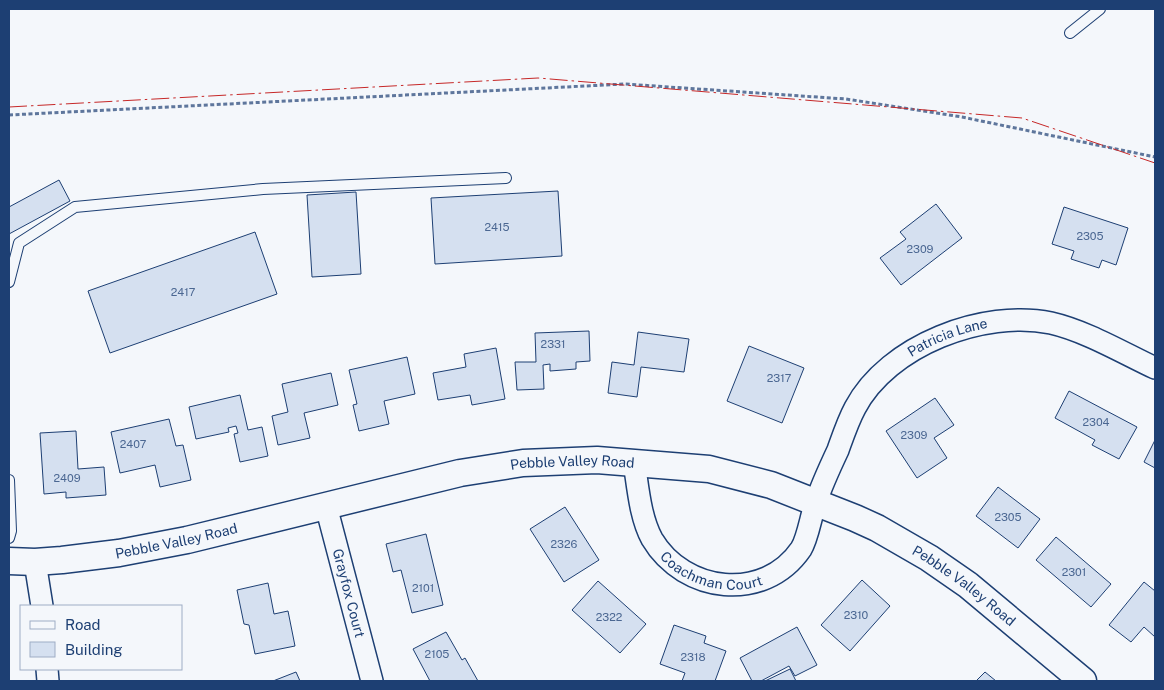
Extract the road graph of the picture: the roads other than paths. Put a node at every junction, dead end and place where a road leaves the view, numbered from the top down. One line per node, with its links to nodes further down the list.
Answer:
1 (1100, 9): 2 (lane)
2 (1070, 33)
3 (506, 178): 4 (lane)
4 (9, 282)
5 (1155, 368): 8 (street, Patricia Lane)
6 (634, 462): 8 (street, Pebble Valley Road); 8 (street, Coachman Court); 9 (street, Pebble Valley Road)
7 (9, 480): 10 (lane)
8 (816, 502): 15 (street, Pebble Valley Road)
9 (326, 506): 12 (street, Pebble Valley Road); 14 (street, Grayfox Court)
10 (9, 538)
11 (9, 561): 12 (street, Pebble Valley Road)
12 (35, 562): 13 (street)
13 (42, 605)
14 (372, 681)
15 (1083, 681)

